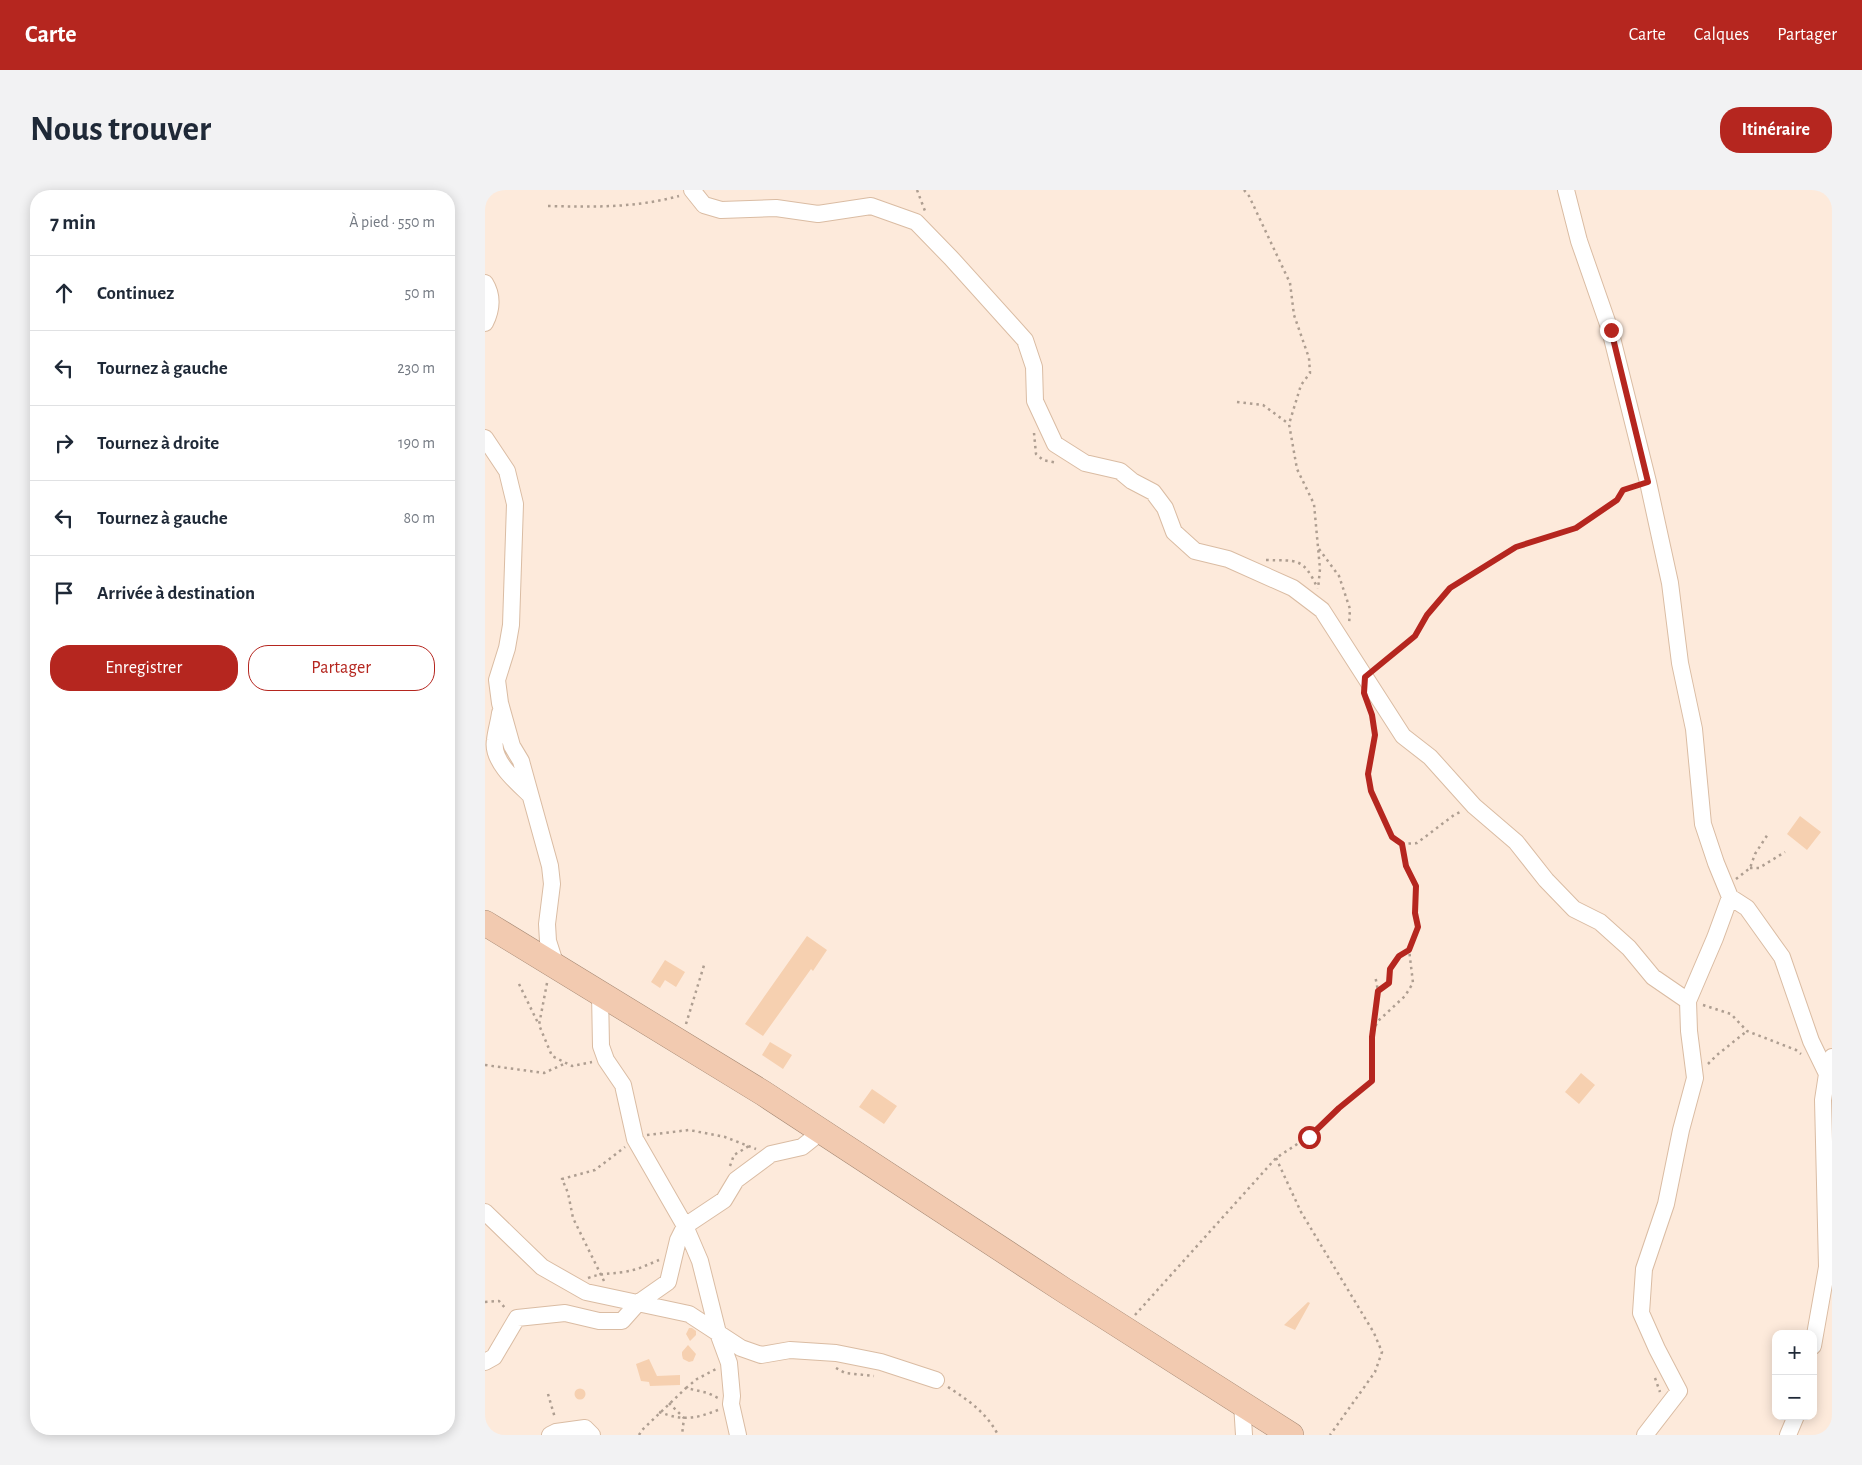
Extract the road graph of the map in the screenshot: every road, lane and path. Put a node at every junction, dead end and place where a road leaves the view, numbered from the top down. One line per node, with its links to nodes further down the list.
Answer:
1 (1244, 190): 8 (path)
2 (1566, 190): 10 (street)
3 (693, 191): 4 (path); 12 (street)
4 (548, 206)
5 (485, 283): 6 (street)
6 (485, 323)
7 (1237, 402): 8 (path)
8 (1289, 424): 11 (path)
9 (485, 438): 25 (street)
10 (1648, 482): 14 (path); 21 (street)
11 (1318, 547): 12 (path); 13 (path)
12 (1322, 610): 13 (street)
13 (1346, 648): 14 (street)
14 (1365, 677): 16 (street)
15 (1369, 708): 18 (path)
16 (1483, 814): 18 (path); 30 (street)
17 (1768, 834): 20 (path)
18 (1402, 844): 23 (path)
19 (1785, 852): 20 (path)
20 (1750, 868): 21 (path)
21 (1731, 897): 30 (street); 41 (street)
22 (485, 923): 25 (highway)
23 (1409, 950): 28 (path); 33 (path)
24 (705, 962): 34 (path)
25 (556, 966): 29 (highway); 31 (path)
26 (1375, 976): 28 (path)
27 (519, 984): 31 (path)
28 (1378, 991): 33 (path)
29 (600, 993): 34 (highway); 37 (street)
30 (1689, 1001): 32 (path); 40 (street)
31 (539, 1024): 38 (path)
32 (1747, 1031): 35 (path); 40 (path)
33 (1372, 1037): 45 (path)
34 (680, 1042): 42 (highway)
35 (1804, 1056)
36 (1832, 1057): 41 (street)
37 (606, 1060): 38 (path); 43 (street)
38 (566, 1063): 39 (path)
39 (485, 1065)
40 (1695, 1078): 77 (street)
41 (1829, 1079): 55 (street)
42 (822, 1131): 44 (street); 54 (highway)
43 (635, 1139): 44 (path); 47 (street); 48 (path)
44 (771, 1154): 47 (street)
45 (1276, 1158): 54 (path); 76 (path)
46 (485, 1212): 49 (street)
47 (682, 1233): 48 (path); 52 (street); 56 (street)
48 (600, 1273): 49 (path); 50 (path)
49 (572, 1284): 50 (street)
50 (611, 1297): 52 (street)
51 (485, 1302): 53 (path)
52 (638, 1302): 53 (street); 56 (street)
53 (517, 1318): 57 (street)
54 (1124, 1328): 64 (highway)
55 (1816, 1330)
56 (718, 1333): 58 (street); 59 (street)
57 (485, 1362)
58 (729, 1363): 60 (path); 63 (street)
59 (936, 1380): 73 (path)
60 (686, 1388): 62 (path); 63 (path)
61 (548, 1394): 68 (path)
62 (669, 1404): 65 (path); 66 (path)
63 (731, 1404): 66 (path); 72 (street)
64 (1242, 1404): 74 (street); 75 (highway)
65 (659, 1412): 66 (path); 70 (path)
66 (685, 1418): 71 (path)
67 (1794, 1420): 78 (street)
68 (553, 1433): 69 (street)
69 (593, 1435)
70 (639, 1435)
71 (682, 1435)
72 (738, 1435)
73 (998, 1435)
74 (1244, 1435)
75 (1291, 1435)
76 (1330, 1435)
77 (1645, 1435)
78 (1788, 1435)

